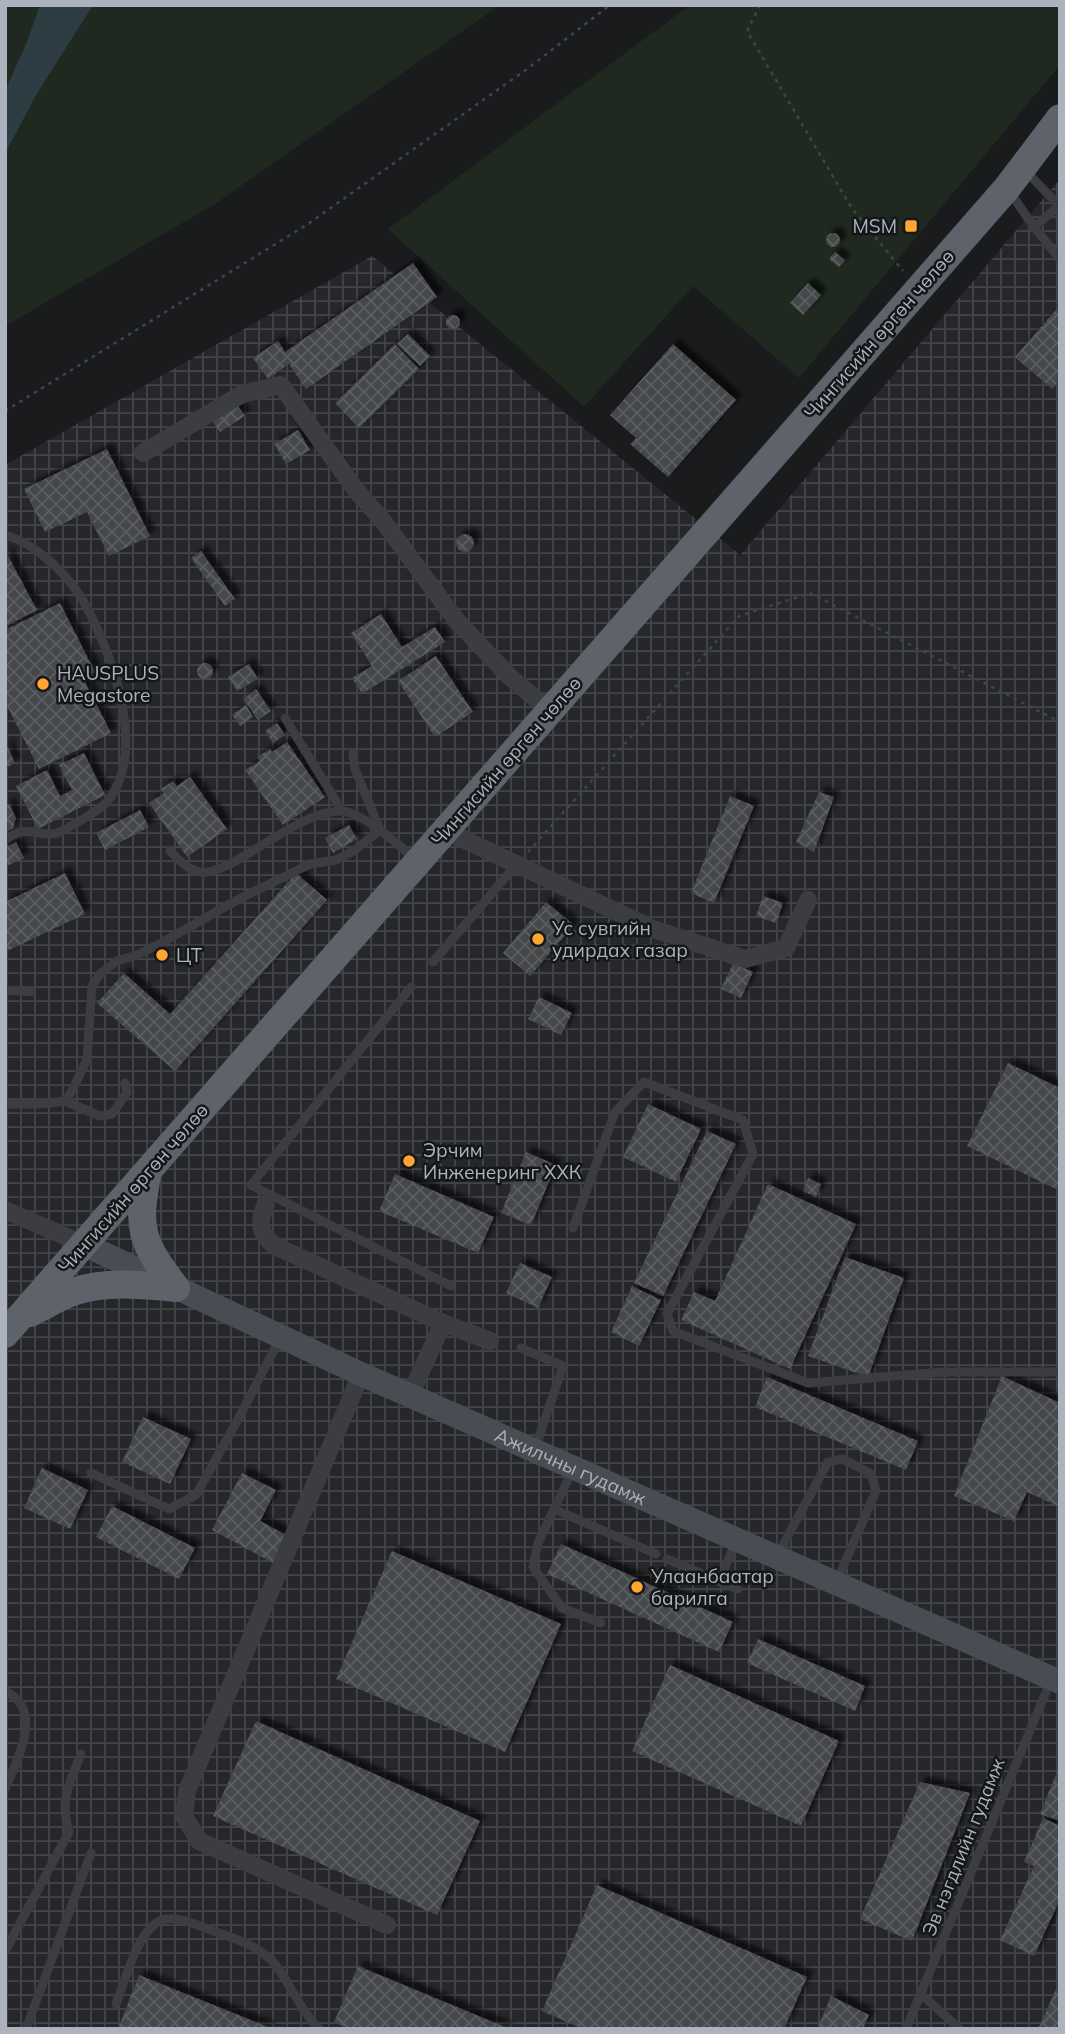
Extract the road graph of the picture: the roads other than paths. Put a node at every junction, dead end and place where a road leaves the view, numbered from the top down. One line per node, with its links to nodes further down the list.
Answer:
1 (1060, 118): 3 (highway, Чингисийн өргөн чөлөө)
2 (1060, 136): 3 (highway, Чингисийн өргөн чөлөө)
3 (1016, 179): 4 (lane); 5 (lane); 9 (highway, Чингисийн өргөн чөлөө)
4 (1059, 206): 5 (lane)
5 (1034, 227): 6 (lane)
6 (1060, 259)
7 (143, 453): 9 (street)
8 (5, 535): 15 (lane)
9 (550, 711): 14 (highway, Чингисийн өргөн чөлөө)
10 (285, 718): 12 (lane)
11 (353, 753): 13 (lane)
12 (342, 811): 13 (lane); 16 (lane)
13 (380, 830): 17 (lane); 25 (lane)
14 (444, 830): 17 (highway, Чингисийн өргөн чөлөө); 18 (street)
15 (5, 839)
16 (170, 852)
17 (417, 862): 27 (highway, Чингисийн өргөн чөлөө)
18 (516, 865): 19 (street); 20 (lane)
19 (808, 900)
20 (433, 962)
21 (411, 987): 32 (lane)
22 (5, 990): 23 (lane)
23 (31, 992)
24 (125, 1083): 25 (lane)
25 (65, 1101): 26 (lane)
26 (5, 1104)
27 (148, 1170): 31 (highway, Чингисийн өргөн чөлөө); 33 (highway)
28 (266, 1205): 34 (street)
29 (5, 1210): 31 (street)
30 (573, 1227): 39 (lane)
31 (83, 1244): 33 (main road, Ажилчны гудамж); 35 (highway, Чингисийн өргөн чөлөө)
32 (451, 1286)
33 (176, 1288): 35 (highway); 36 (main road, Ажилчны гудамж)
34 (443, 1323): 37 (street); 41 (street)
35 (12, 1326)
36 (281, 1336): 40 (main road, Ажилчны гудамж); 44 (lane)
37 (490, 1341)
38 (521, 1348): 42 (lane)
39 (1060, 1372)
40 (361, 1374): 41 (main road, Ажилчны гудамж); 59 (street)
41 (410, 1395): 42 (main road, Ажилчны гудамж)
42 (535, 1451): 43 (main road, Ажилчны гудамж)
43 (574, 1468): 45 (lane); 46 (main road, Ажилчны гудамж)
44 (92, 1473)
45 (554, 1509): 47 (lane); 53 (lane)
46 (737, 1540): 48 (main road, Ажилчны гудамж); 50 (lane)
47 (656, 1554)
48 (776, 1557): 51 (main road, Ажилчны гудамж); 51 (lane)
49 (667, 1559): 50 (lane)
50 (719, 1582): 52 (lane)
51 (836, 1584): 54 (main road, Ажилчны гудамж)
52 (738, 1589)
53 (601, 1623)
54 (1056, 1680): 61 (lane, Эв нэгдлийн гудамж)
55 (5, 1691): 57 (lane)
56 (81, 1754): 60 (lane)
57 (5, 1789)
58 (91, 1853): 64 (lane)
59 (387, 1925)
60 (5, 1951)
61 (921, 1994): 65 (lane, Эв нэгдлийн гудамж); 66 (lane)
62 (116, 2004): 63 (lane)
63 (315, 2027)
64 (26, 2029)
65 (906, 2029)
66 (960, 2029)

